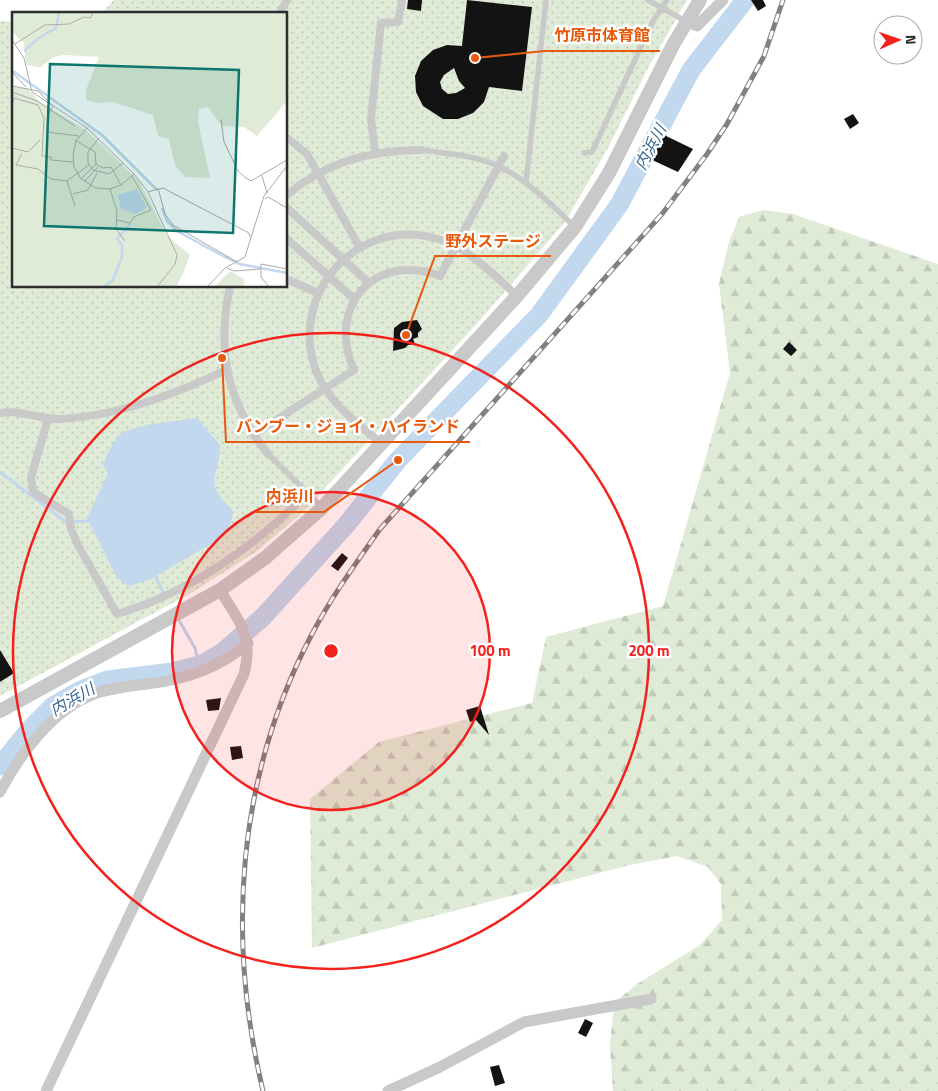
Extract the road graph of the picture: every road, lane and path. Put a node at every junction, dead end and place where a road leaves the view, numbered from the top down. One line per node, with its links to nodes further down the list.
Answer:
1 (287, 0): 9 (street)
2 (402, 0): 13 (street)
3 (546, 0): 18 (lane)
4 (648, 0): 8 (lane)
5 (667, 0): 8 (lane)
6 (700, 0): 10 (street)
7 (723, 0): 10 (street)
8 (663, 7): 10 (lane); 14 (lane)
9 (280, 12)
10 (687, 22): 21 (street)
11 (288, 139): 17 (street)
12 (421, 150): 13 (street); 16 (lane)
13 (374, 153): 17 (street)
14 (584, 154)
15 (504, 156): 16 (street)
16 (499, 166): 18 (lane); 23 (street)
17 (317, 174): 19 (street); 24 (street)
18 (526, 182): 21 (lane)
19 (288, 195)
20 (288, 209): 25 (street)
21 (575, 227): 31 (street)
22 (288, 240): 26 (street)
23 (457, 247): 24 (street); 28 (street); 31 (street)
24 (360, 248): 25 (street)
25 (344, 260): 26 (street); 28 (street)
26 (329, 276): 30 (street); 32 (street)
27 (288, 280): 30 (street)
28 (369, 283): 32 (street)
29 (230, 288): 33 (street)
30 (318, 293): 34 (street)
31 (517, 296): 38 (street)
32 (354, 299): 34 (street)
33 (226, 370): 36 (street); 37 (street)
34 (325, 390): 37 (street); 38 (street)
35 (0, 414): 36 (street)
36 (48, 419): 40 (street)
37 (253, 435): 39 (street)
38 (381, 443): 41 (street)
39 (268, 454): 40 (lane)
40 (304, 496): 41 (lane)
41 (322, 508): 42 (street)
42 (220, 590): 43 (street); 44 (street)
43 (245, 636): 45 (street); 47 (street)
44 (0, 711)
45 (0, 792)
46 (650, 999): 48 (street)
47 (46, 1091)
48 (388, 1091)

